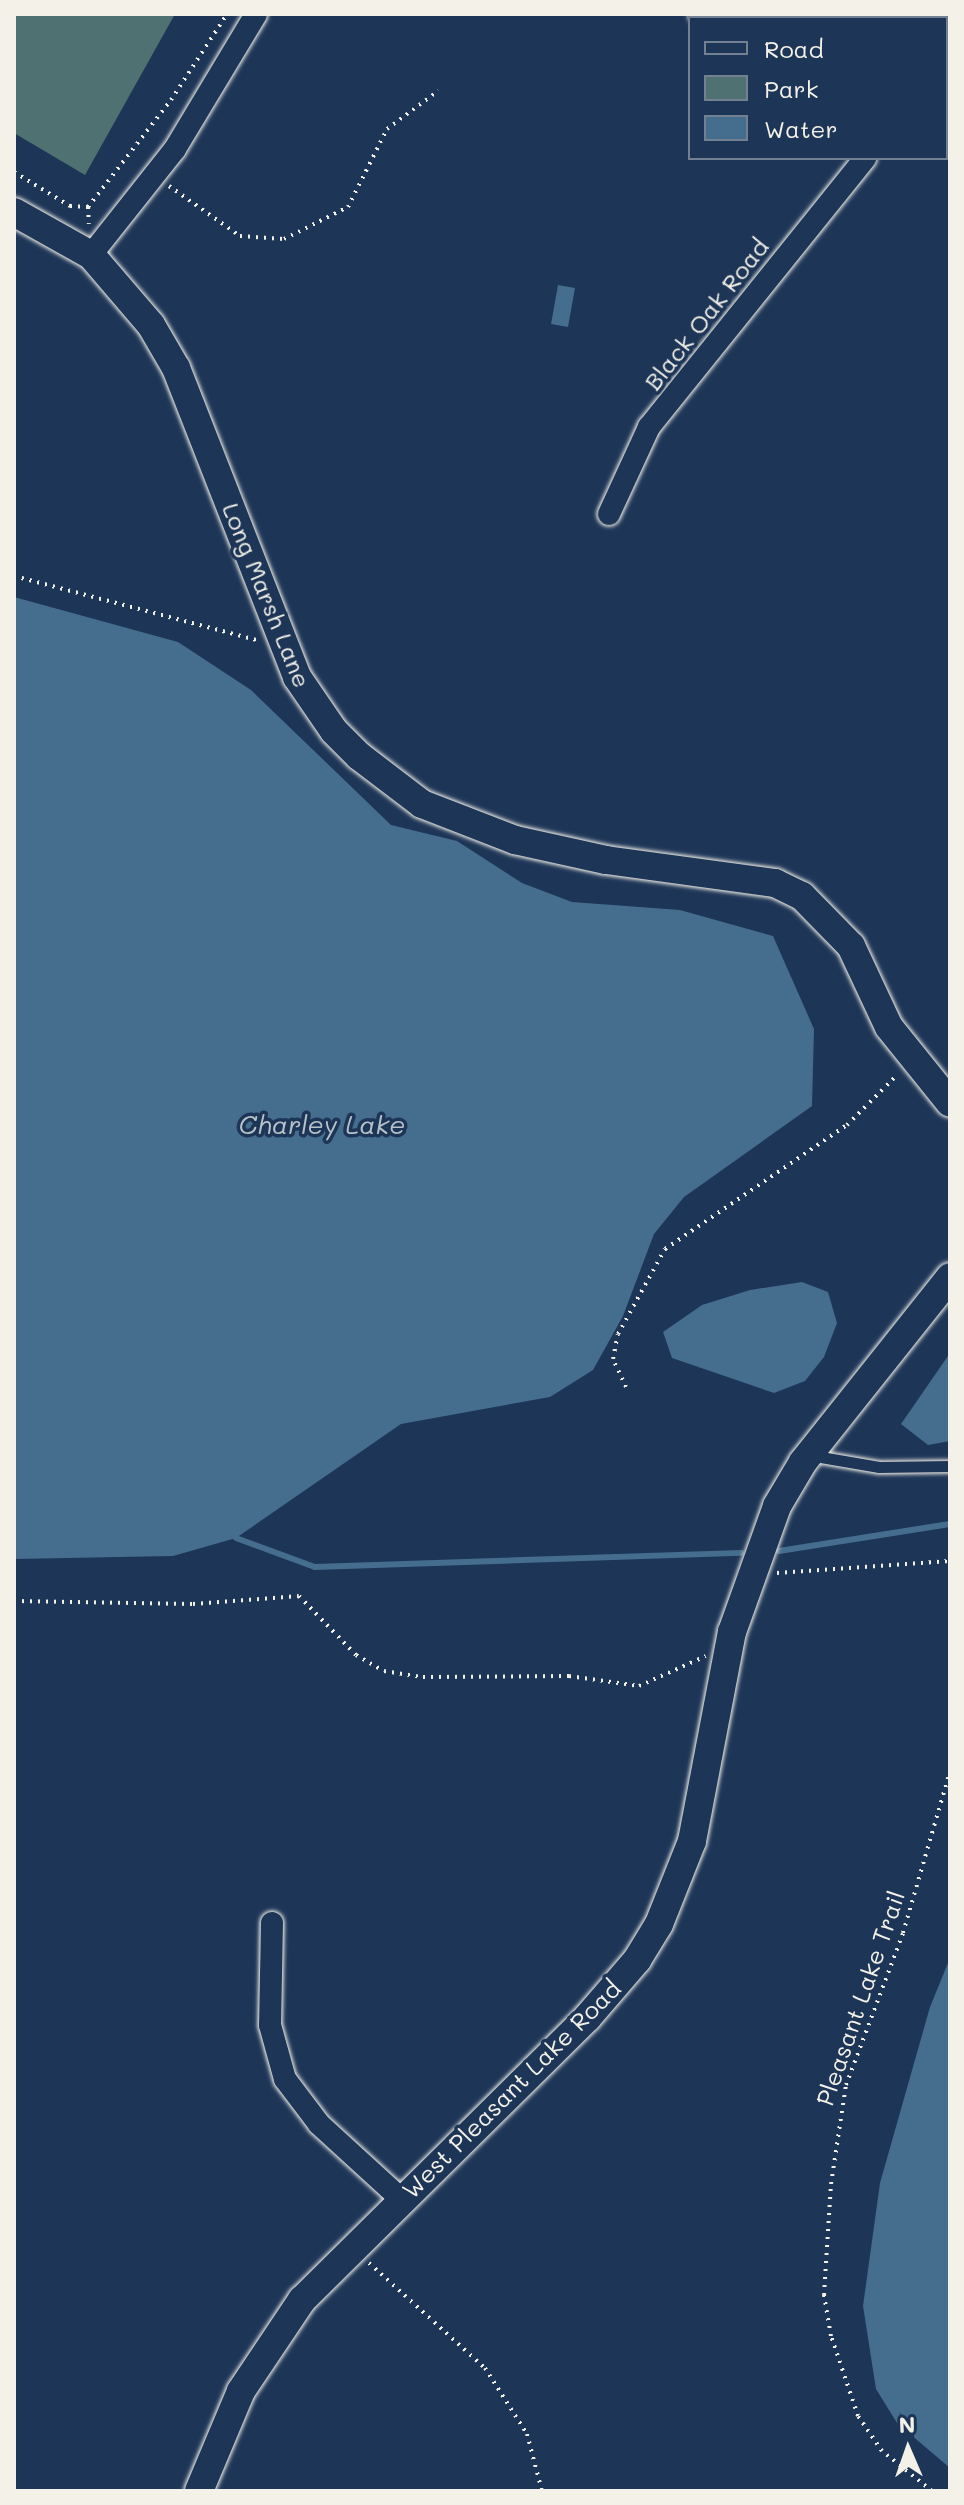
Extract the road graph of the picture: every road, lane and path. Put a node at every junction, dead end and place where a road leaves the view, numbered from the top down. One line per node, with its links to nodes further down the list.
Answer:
1 (227, 14): 5 (path)
2 (256, 14): 6 (street)
3 (438, 91): 6 (path)
4 (863, 160): 9 (street, Black Oak Road)
5 (14, 172)
6 (154, 176): 8 (street)
7 (14, 212): 8 (street)
8 (91, 255): 11 (street, Long Marsh Lane)
9 (609, 514)
10 (14, 576): 11 (path)
11 (283, 645): 12 (street, Long Marsh Lane)
12 (912, 1059): 13 (street, Long Marsh Lane); 15 (path)
13 (950, 1103)
14 (950, 1277): 16 (street, West Pleasant Lake Road)
15 (626, 1387)
16 (809, 1455): 17 (lane); 19 (street, West Pleasant Lake Road)
17 (950, 1466)
18 (950, 1561): 19 (path)
19 (751, 1574): 21 (street, West Pleasant Lake Road)
20 (14, 1601): 21 (path)
21 (730, 1643): 24 (street, West Pleasant Lake Road)
22 (950, 1771): 28 (path, Pleasant Lake Trail)
23 (272, 1923): 24 (street)
24 (401, 2199): 25 (street, West Pleasant Lake Road)
25 (352, 2247): 26 (street, West Pleasant Lake Road); 27 (path)
26 (199, 2491)
27 (542, 2491)
28 (932, 2491)

